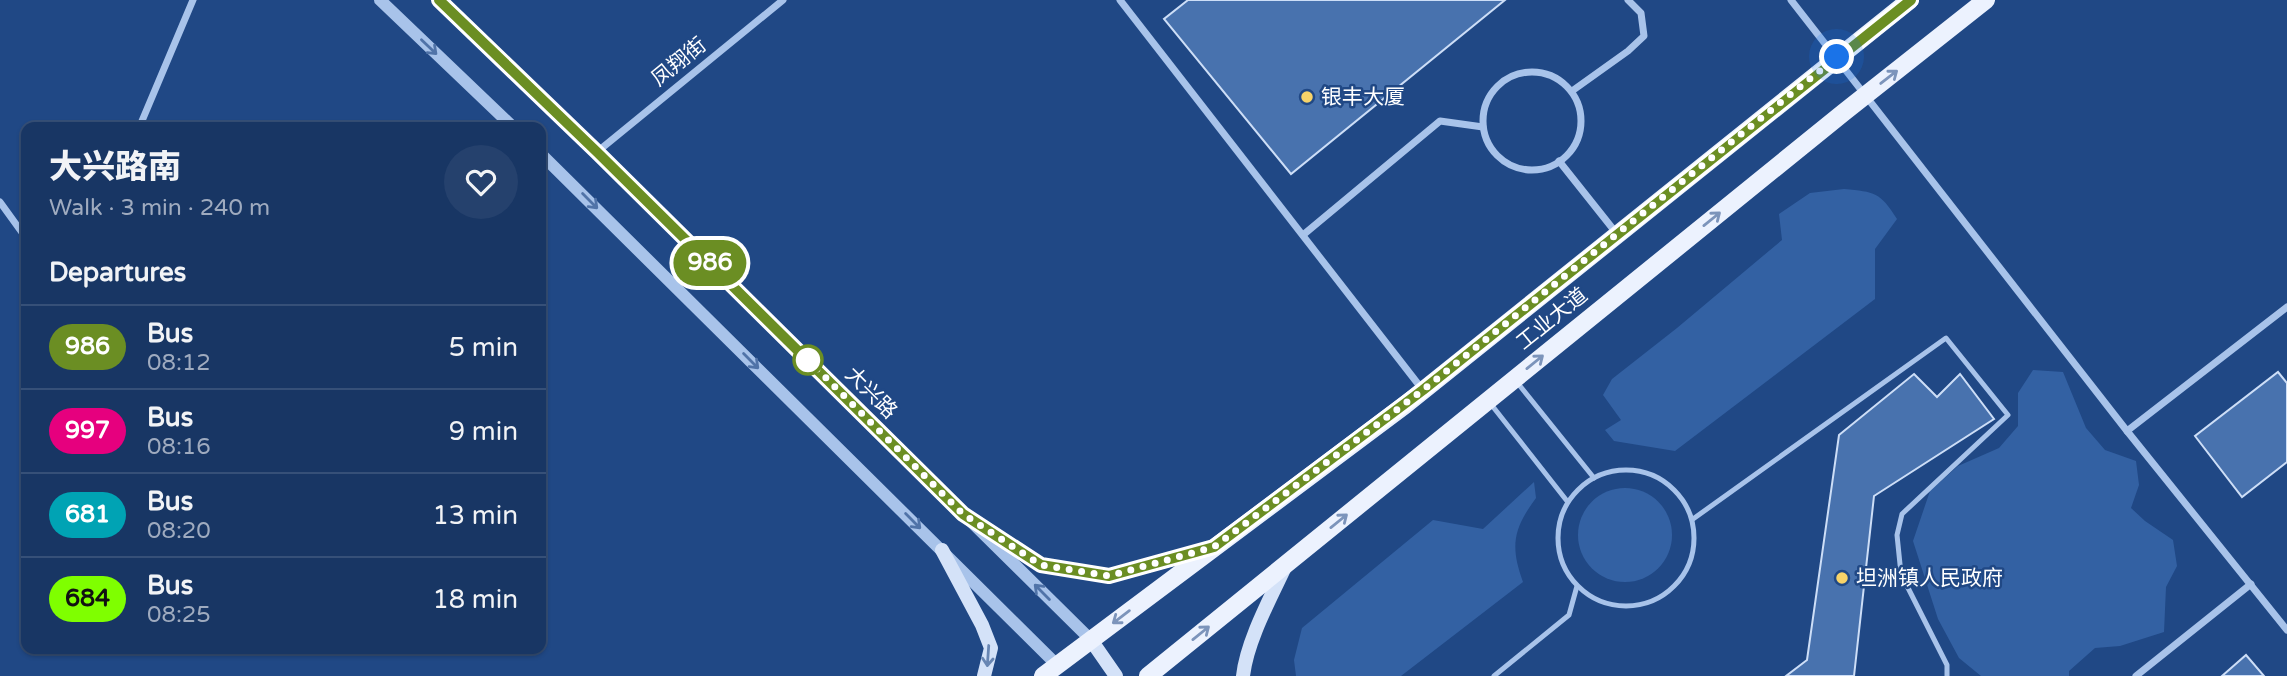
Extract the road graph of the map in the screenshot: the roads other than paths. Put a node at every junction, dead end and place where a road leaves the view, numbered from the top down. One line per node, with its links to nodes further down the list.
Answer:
1 (192, 0): 13 (street)
2 (380, 0): 14 (street, one-way to 14)
3 (439, 0): 16 (street, 大兴路)
4 (783, 0): 16 (street, 凤翔街)
5 (1120, 0): 22 (street)
6 (1628, 0): 11 (street)
7 (1791, 0): 10 (street)
8 (1910, 0): 10 (main road, 工业大道)
9 (1986, 0): 12 (main road, 工业大道, one-way to 9)
10 (1837, 57): 12 (street); 21 (main road, 工业大道)
11 (1572, 92): 15 (street); 18 (street)
12 (1867, 94): 24 (main road, 工业大道, one-way to 12); 27 (street)
13 (141, 122)
14 (508, 122)
15 (1483, 127): 18 (street); 22 (street)
16 (597, 152): 30 (street, 大兴路)
17 (546, 158): 33 (street, one-way to 33)
18 (1559, 161): 21 (street)
19 (0, 202): 20 (street)
20 (21, 231)
21 (1617, 234): 25 (main road, 工业大道)
22 (1303, 235): 25 (street)
23 (2287, 307): 27 (street)
24 (1514, 379): 26 (main road, 工业大道); 28 (lane)
25 (1423, 390): 32 (main road, 工业大道)
26 (1488, 401): 29 (lane); 34 (main road, 工业大道, one-way to 26)
27 (2127, 431): 35 (street)
28 (1594, 478): 29 (lane); 31 (lane)
29 (1567, 501): 36 (lane)
30 (963, 514): 32 (main road, 工业大道); 38 (street, 大兴路, one-way to 30)
31 (1693, 519): 36 (lane); 46 (lane)
32 (1214, 547): 38 (main road, 工业大道, one-way to 38)
33 (942, 550): 39 (street); 40 (main road, one-way to 40)
34 (1286, 564): 43 (main road, 工业大道, one-way to 34); 44 (main road)
35 (2251, 584): 37 (street); 47 (street)
36 (1577, 586): 45 (lane)
37 (2287, 630)
38 (1091, 640): 39 (main road, 工业大道); 42 (main road, 大兴路)
39 (1061, 670): 41 (main road, 工业大道)
40 (984, 676)
41 (1043, 676)
42 (1116, 676)
43 (1148, 676)
44 (1243, 676)
45 (1494, 676)
46 (1947, 676)
47 (2136, 676)

